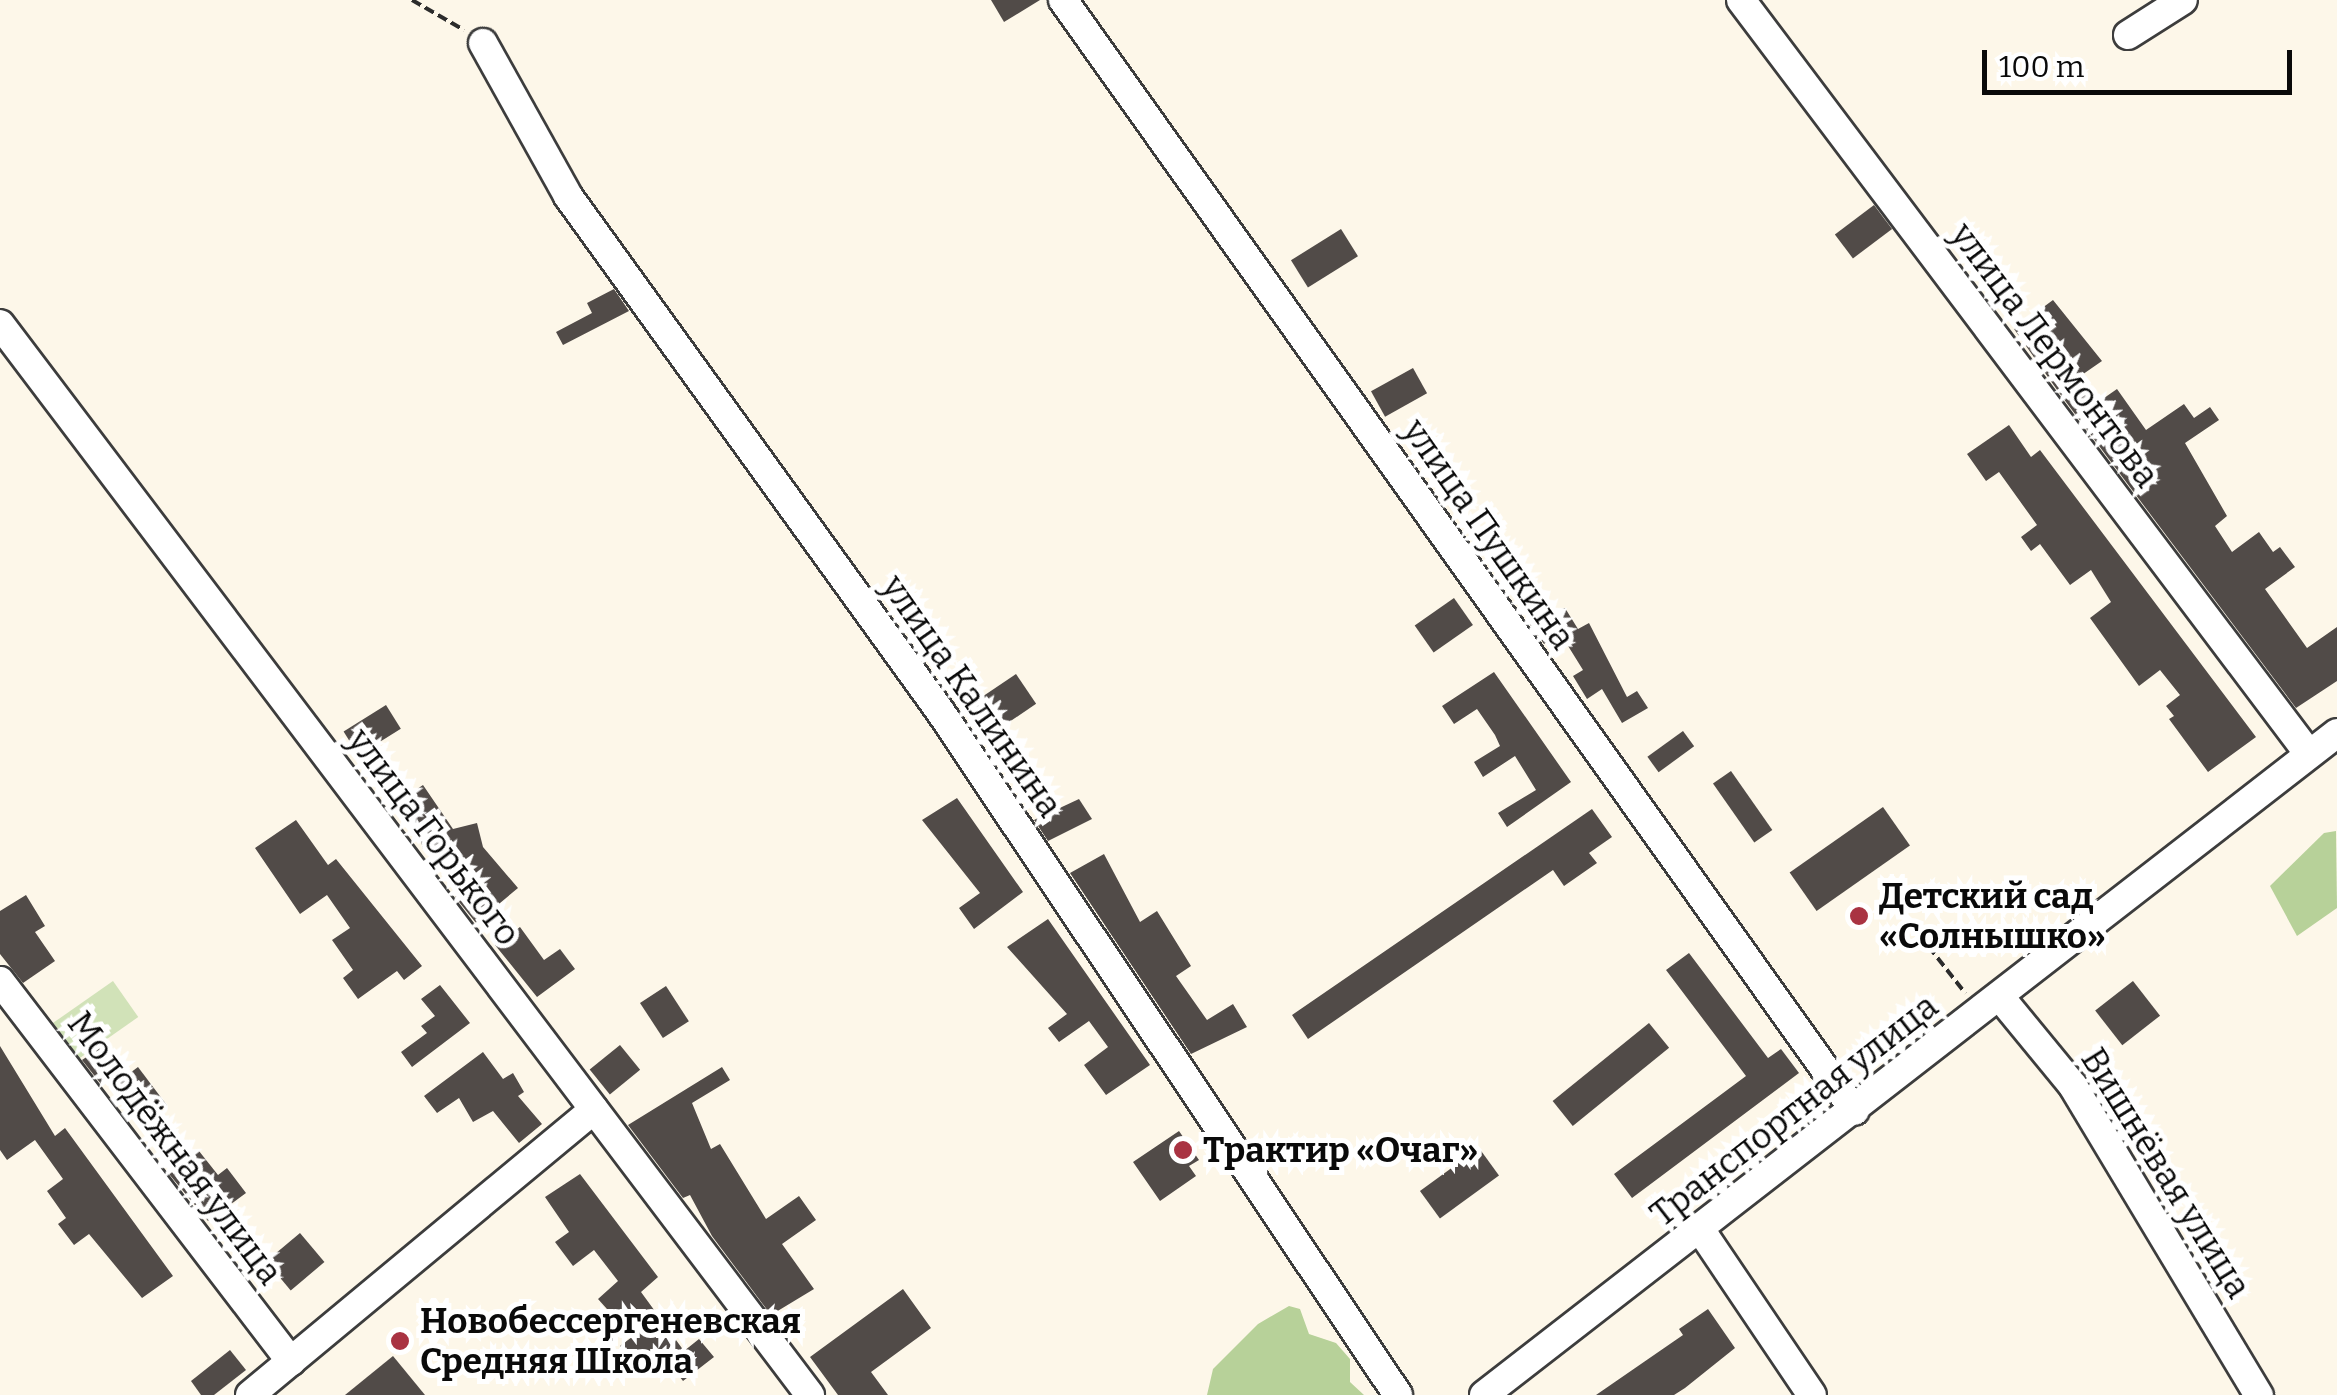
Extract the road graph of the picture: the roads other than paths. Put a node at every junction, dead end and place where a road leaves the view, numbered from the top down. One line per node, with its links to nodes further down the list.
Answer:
1 (1063, 0): 12 (street, улица Пушкина)
2 (1741, 0): 8 (street, улица Лермонтова)
3 (2183, 0): 4 (street)
4 (2128, 35)
5 (483, 43): 17 (street, улица Калинина)
6 (0, 324): 11 (street, улица Горького)
7 (2337, 734): 8 (street, Транспортная улица)
8 (2309, 754): 10 (street, Транспортная улица)
9 (0, 980): 14 (street, Молодёжная улица)
10 (1990, 1005): 12 (street, Транспортная улица); 20 (street, Вишнёвая улица)
11 (594, 1109): 14 (street); 16 (street, улица Горького)
12 (1855, 1112): 13 (street, Транспортная улица)
13 (1700, 1230): 18 (street, Транспортная улица); 19 (street)
14 (290, 1362): 15 (street)
15 (250, 1395)
16 (810, 1395)
17 (1398, 1395)
18 (1484, 1395)
19 (1812, 1395)
20 (2259, 1395)

